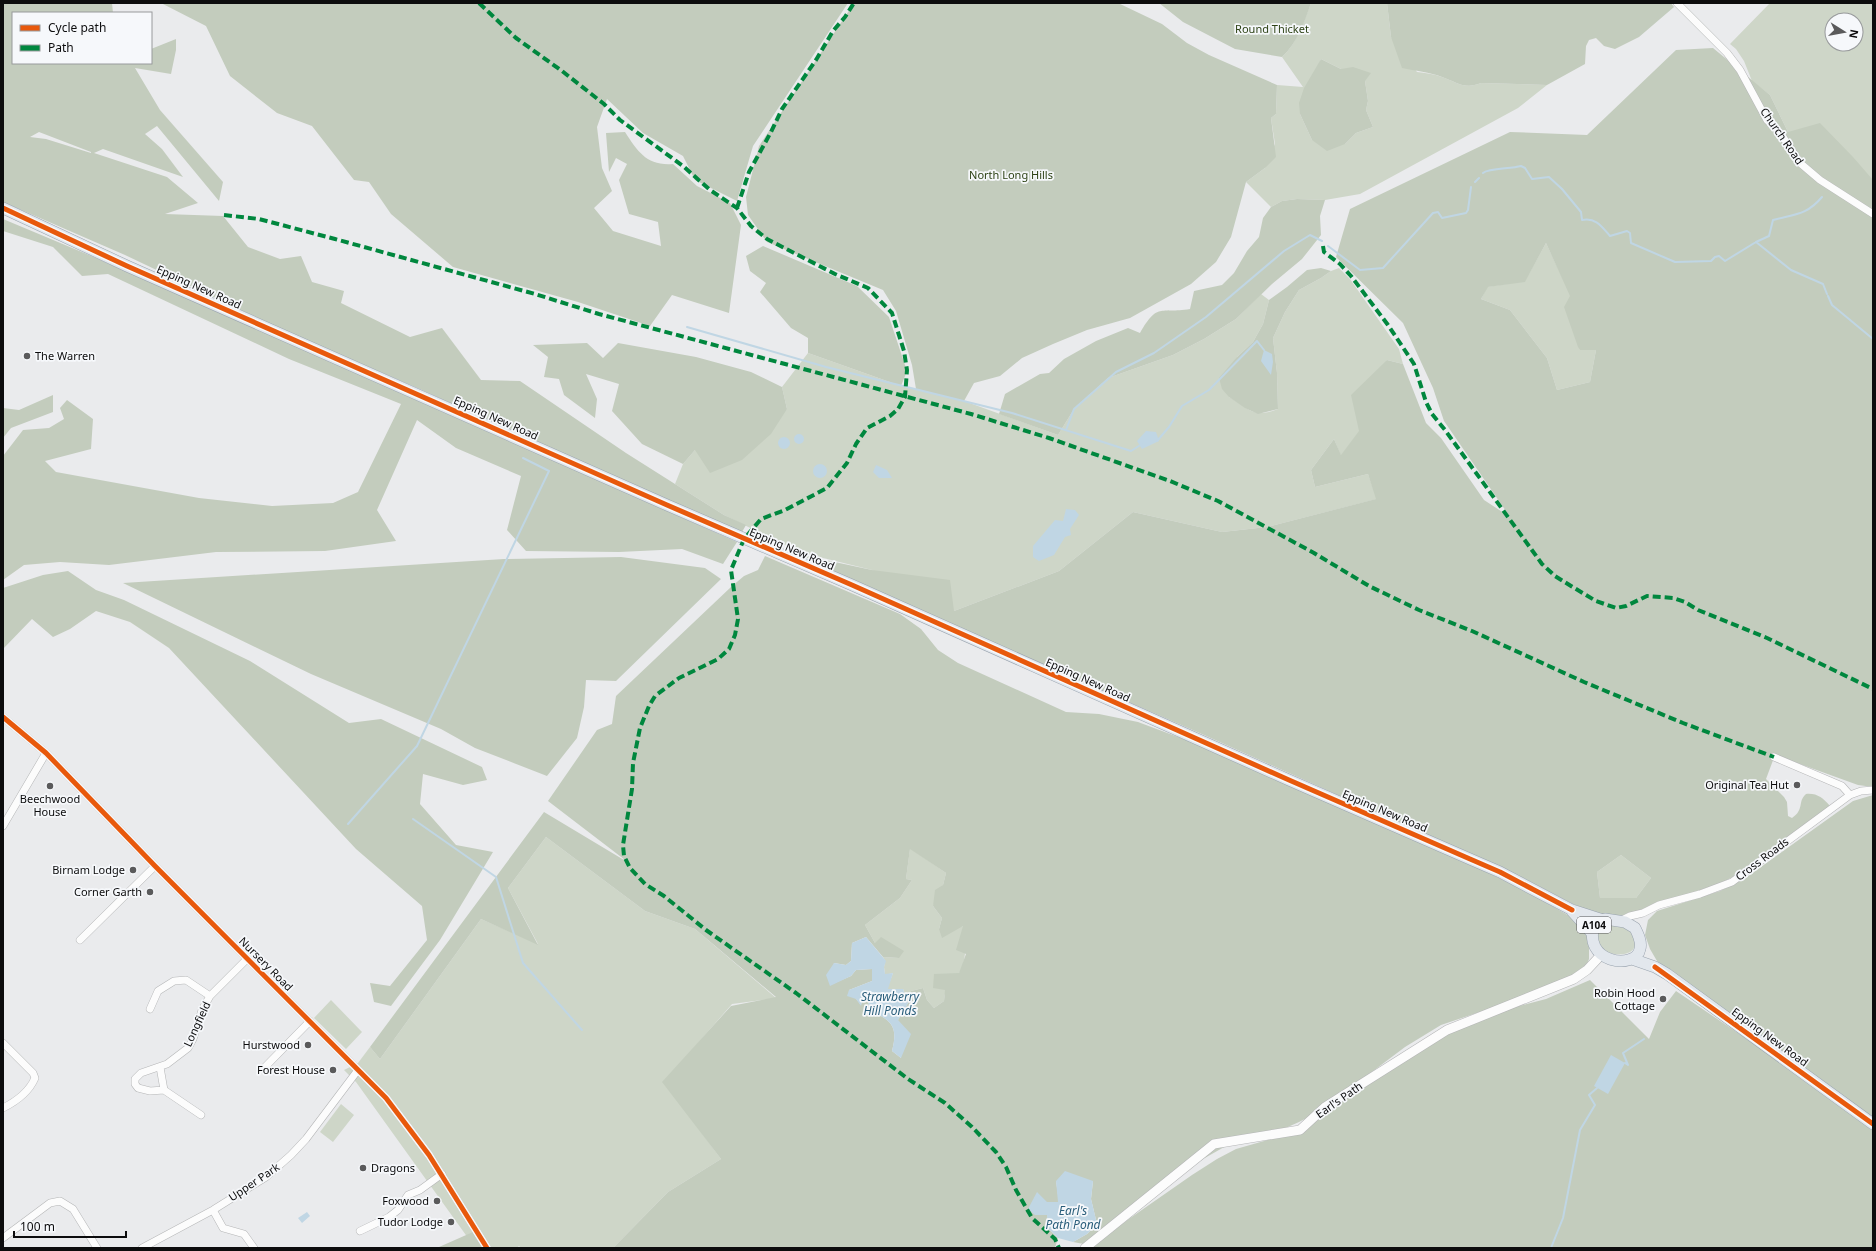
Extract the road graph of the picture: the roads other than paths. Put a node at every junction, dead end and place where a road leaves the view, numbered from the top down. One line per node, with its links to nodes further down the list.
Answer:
1 (1677, 3): 3 (street, Church Road)
2 (3, 208): 11 (main road, Epping New Road / A104)
3 (1873, 214)
4 (3, 716): 5 (street, Nursery Road)
5 (46, 753): 9 (street); 10 (street, Nursery Road)
6 (1774, 757): 8 (street)
7 (1873, 790): 8 (street, Cross Roads)
8 (1850, 795): 12 (street, Cross Roads)
9 (3, 826)
10 (155, 866): 17 (street); 20 (street, Nursery Road)
11 (1572, 910): 13 (main road, Epping New Road / A104); 16 (main road, Epping New Road / A104)
12 (1643, 913): 14 (street, Cross Roads); 15 (street)
13 (1603, 920): 14 (main road, A104); 16 (main road, A104)
14 (1620, 921): 15 (main road, A104)
15 (1637, 931): 18 (main road)
16 (1592, 932): 19 (main road, A104)
17 (80, 940)
18 (1640, 944): 21 (main road); 22 (main road, Epping New Road)
19 (1601, 955): 21 (main road); 43 (street, Earl's Path)
20 (247, 959): 23 (street, Longfield); 25 (street, Nursery Road)
21 (1632, 959): 22 (main road, Epping New Road)
22 (1655, 967): 33 (main road, Epping New Road)
23 (210, 996): 24 (street); 27 (street, Longfield)
24 (150, 1009)
25 (310, 1021): 28 (street); 29 (street, Nursery Road)
26 (3, 1043): 31 (street)
27 (160, 1067): 30 (street); 30 (street, Longfield)
28 (265, 1067)
29 (358, 1070): 34 (street, Nursery Road); 35 (street, Upper Park)
30 (164, 1090): 32 (street)
31 (3, 1108)
32 (201, 1115)
33 (1873, 1124)
34 (442, 1174): 36 (street); 42 (street, Nursery Road)
35 (213, 1210): 38 (street, Upper Park); 41 (street)
36 (360, 1231)
37 (3, 1238): 39 (street)
38 (153, 1246): 40 (street, Upper Park)
39 (97, 1248)
40 (142, 1248)
41 (254, 1248)
42 (487, 1248)
43 (1085, 1248)

